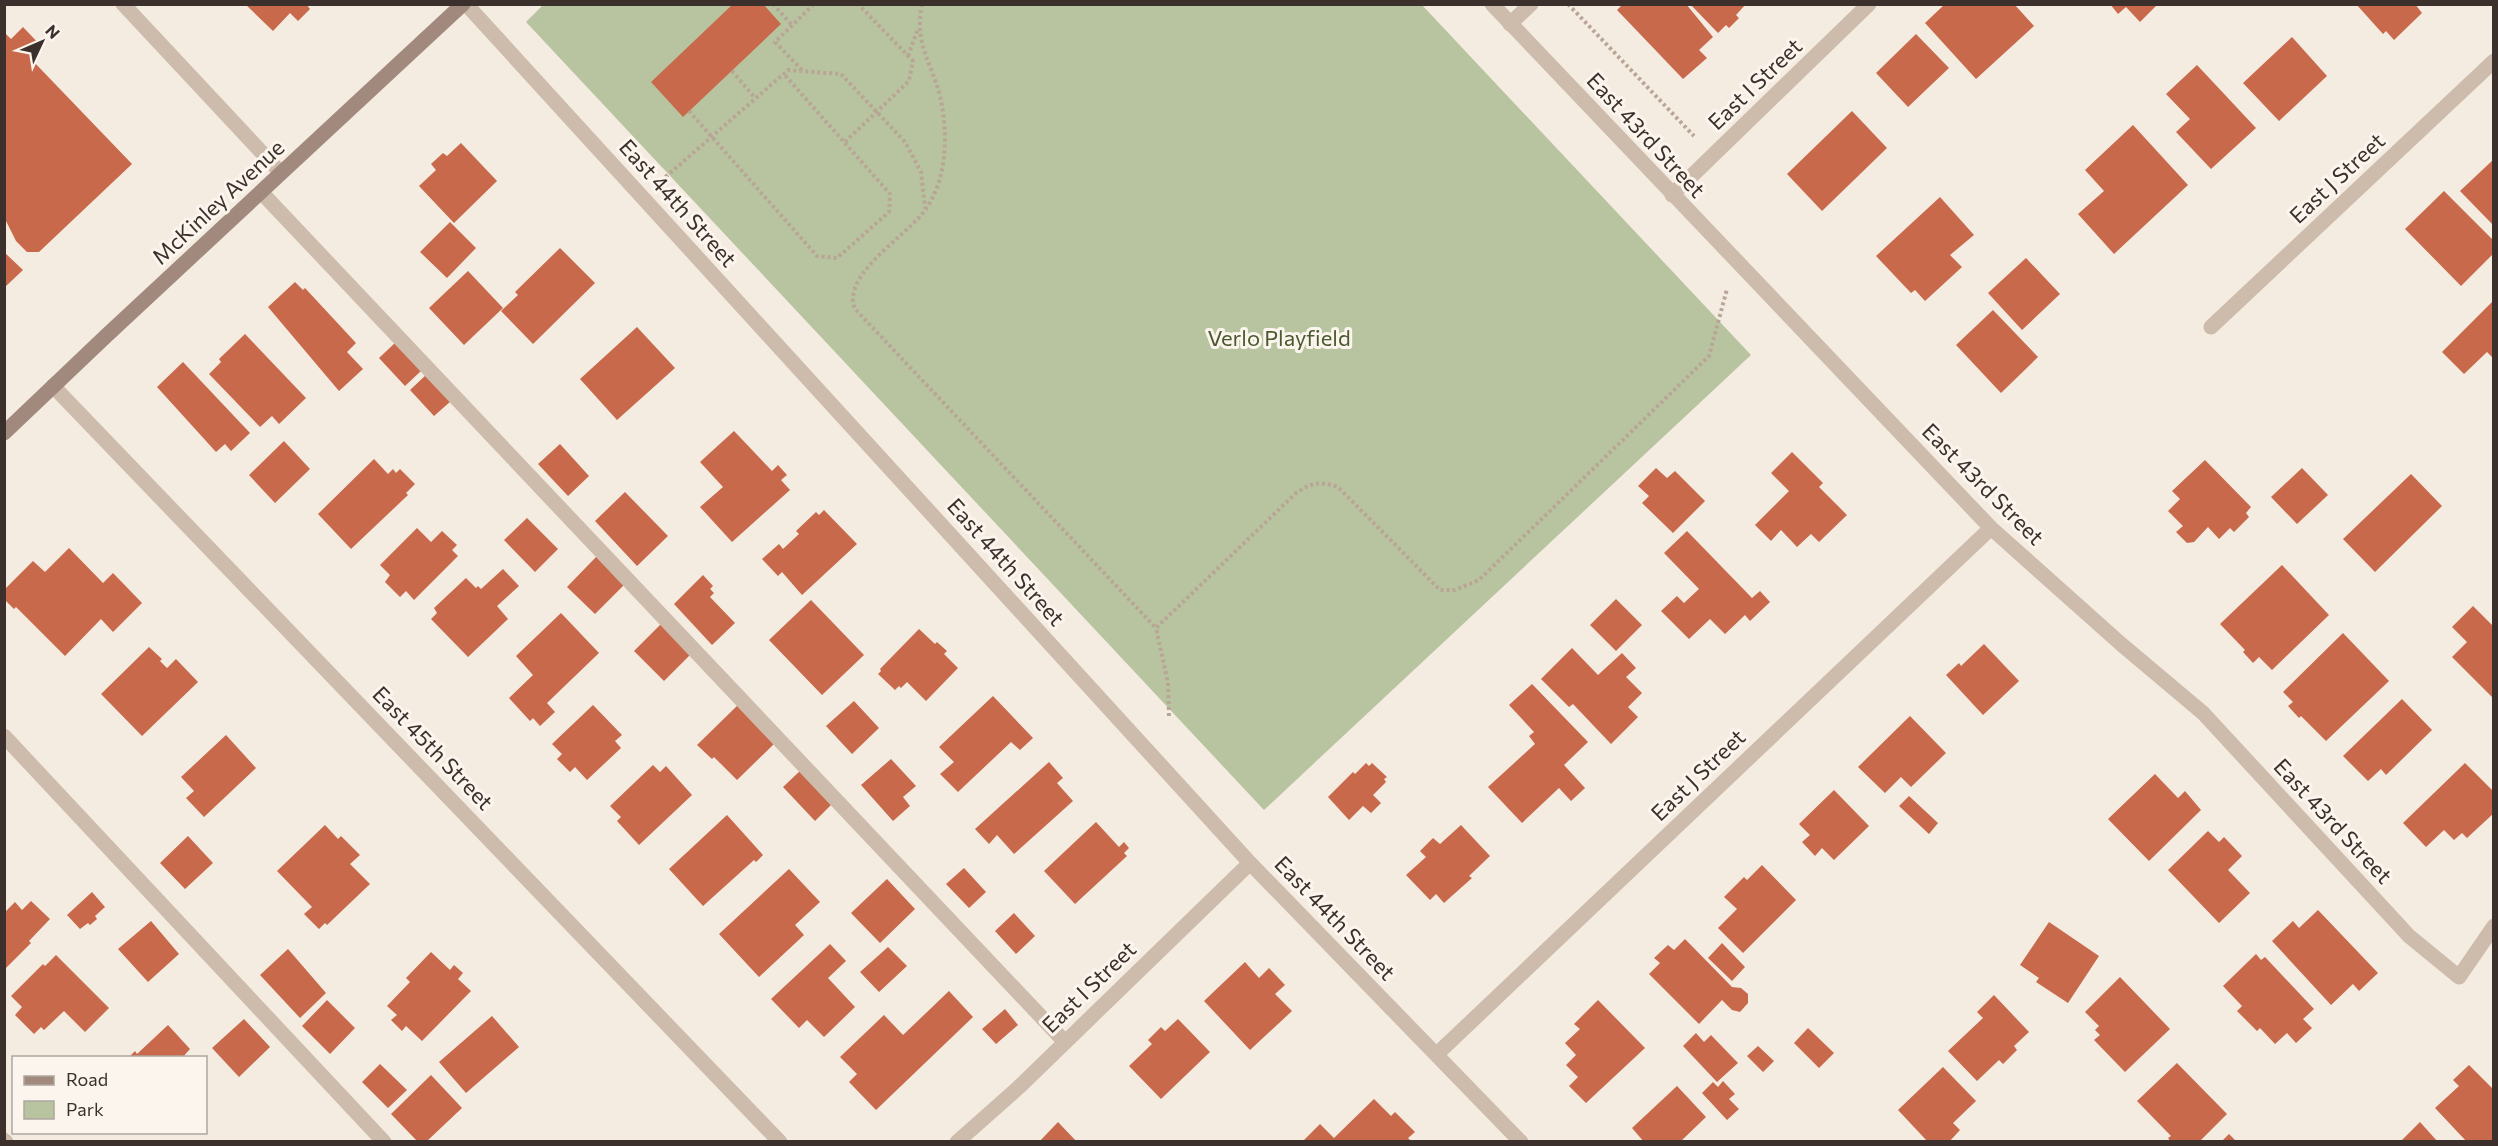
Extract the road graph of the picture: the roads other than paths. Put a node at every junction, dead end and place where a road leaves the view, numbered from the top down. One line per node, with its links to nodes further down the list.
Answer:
1 (464, 4): 8 (main road, McKinley Avenue); 16 (street, East 44th Street)
2 (1492, 4): 6 (street, East 43rd Street)
3 (1531, 4): 6 (street)
4 (1869, 4): 10 (street, East I Street)
5 (124, 5): 8 (street)
6 (1510, 24): 10 (street, East 43rd Street)
7 (2493, 61): 11 (street, East J Street)
8 (281, 173): 9 (main road, McKinley Avenue)
9 (262, 193): 12 (main road, McKinley Avenue); 18 (street)
10 (1672, 195): 14 (street, East 43rd Street)
11 (2211, 327)
12 (53, 386): 13 (main road, McKinley Avenue); 21 (street, East 45th Street)
13 (4, 433)
14 (1991, 528): 17 (street, East 43rd Street); 19 (street, East J Street)
15 (4, 736): 20 (street)
16 (1250, 863): 18 (street, East I Street); 19 (street, East 44th Street)
17 (2493, 926)
18 (1065, 1042): 22 (street, East I Street)
19 (1437, 1054): 23 (street, East 44th Street)
20 (384, 1142)
21 (780, 1142)
22 (957, 1142)
23 (1521, 1142)

